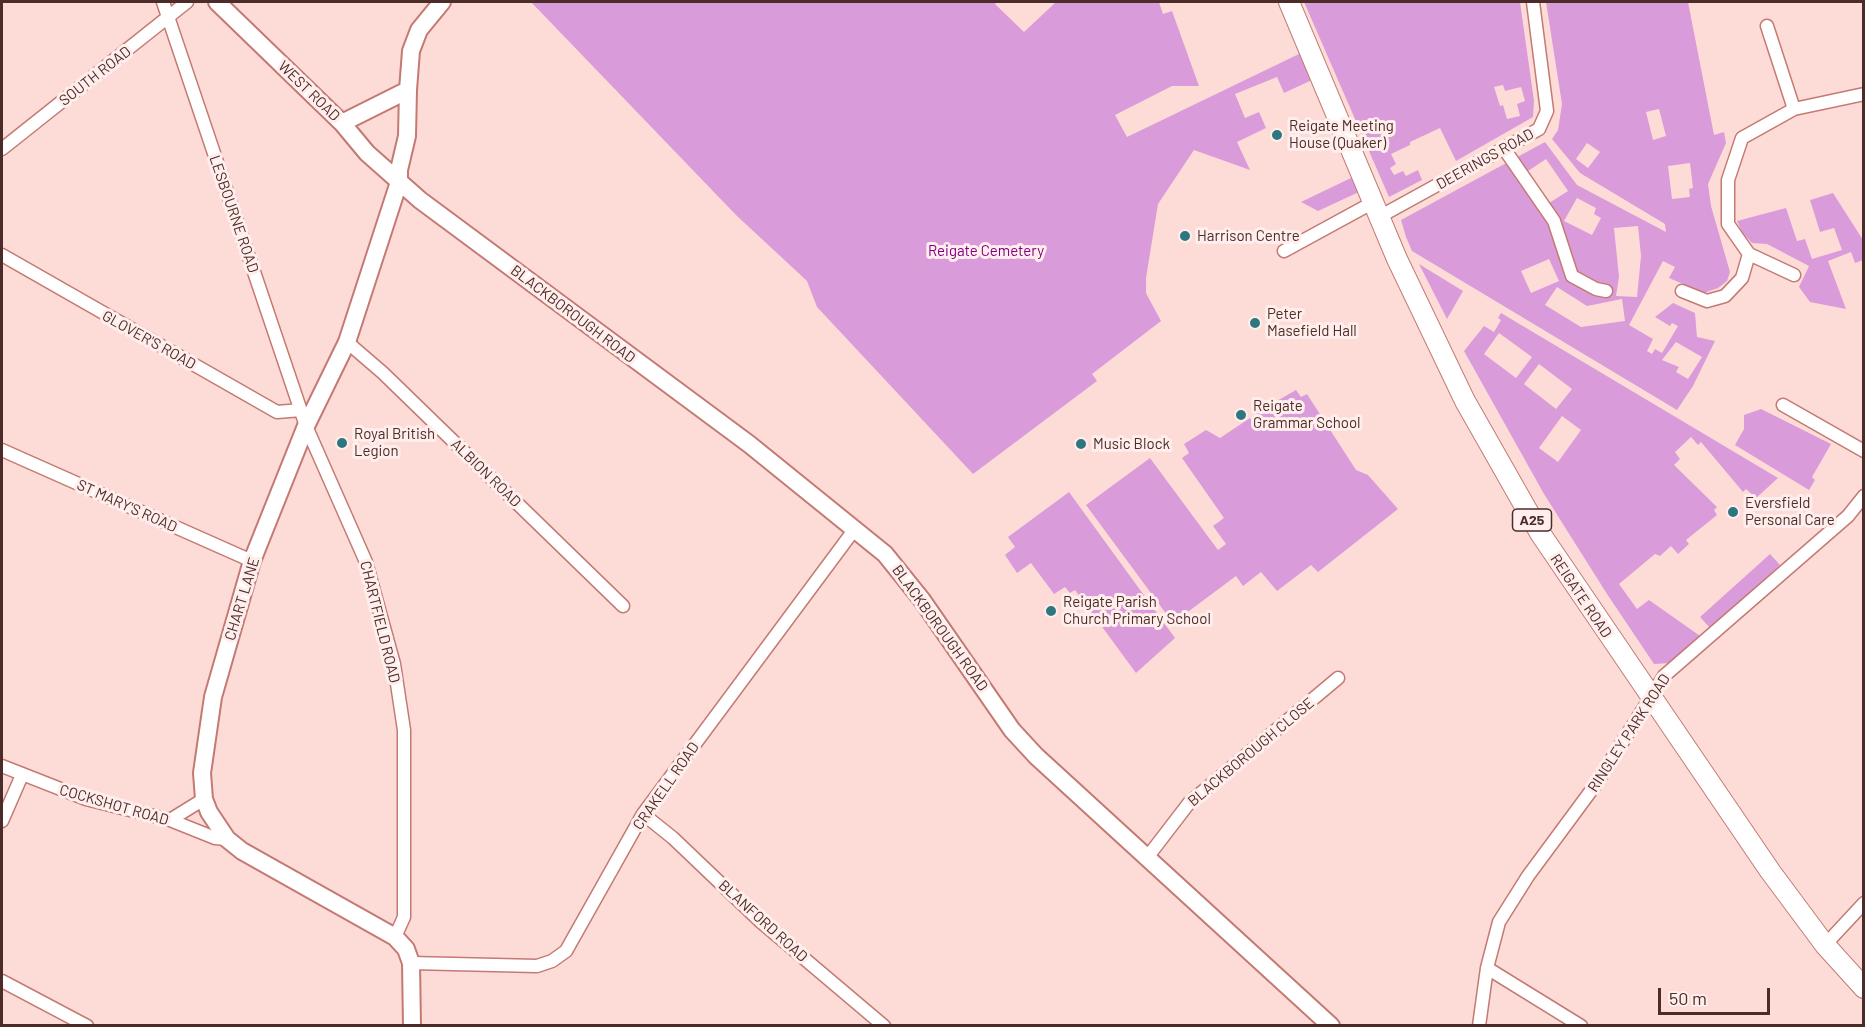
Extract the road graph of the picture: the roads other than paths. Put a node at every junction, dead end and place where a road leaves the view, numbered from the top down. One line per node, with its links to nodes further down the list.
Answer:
1 (163, 2): 7 (street, LESBOURNE ROAD)
2 (187, 2): 7 (street, SOUTH ROAD)
3 (217, 2): 12 (main road, WEST ROAD)
4 (442, 2): 9 (main road, CHART LANE)
5 (1289, 2): 16 (main road, REIGATE ROAD / A25)
6 (1533, 2): 14 (street, DEERINGS ROAD)
7 (168, 19): 13 (street, SOUTH ROAD); 25 (street, LESBOURNE ROAD)
8 (1767, 26): 11 (street)
9 (408, 90): 12 (main road); 15 (main road, CHART LANE)
10 (1863, 94): 11 (street)
11 (1794, 109): 18 (street)
12 (342, 123): 15 (main road, WEST ROAD)
13 (2, 149)
14 (1505, 150): 16 (street, DEERINGS ROAD); 21 (street)
15 (399, 182): 23 (main road, CHART LANE); 29 (main road, BLACKBOROUGH ROAD)
16 (1376, 210): 17 (street, DEERINGS ROAD); 33 (main road, REIGATE ROAD / A25)
17 (1284, 251)
18 (1749, 254): 20 (street); 22 (street)
19 (2, 255): 25 (street, GLOVER'S ROAD)
20 (1794, 274)
21 (1606, 291)
22 (1682, 291)
23 (347, 342): 25 (main road, CHART LANE); 31 (street, ALBION ROAD)
24 (1783, 405): 27 (street)
25 (303, 418): 30 (main road, CHART LANE); 43 (street, CHARTFIELD ROAD)
26 (2, 450): 30 (street, ST MARY'S ROAD)
27 (1863, 451)
28 (1863, 496): 33 (street, RINGLEY PARK ROAD)
29 (854, 530): 37 (street, CRAKELL ROAD); 41 (main road, BLACKBOROUGH ROAD)
30 (252, 561): 36 (main road, CHART LANE)
31 (623, 606)
32 (1338, 678): 41 (street, BLACKBOROUGH CLOSE)
33 (1651, 696): 44 (main road, REIGATE ROAD / A25); 46 (street, RINGLEY PARK ROAD)
34 (2, 766): 35 (street, COCKSHOT ROAD)
35 (22, 776): 38 (street, COCKSHOT ROAD); 39 (street)
36 (204, 799): 38 (street); 40 (main road, CHART LANE)
37 (644, 814): 45 (street, CRAKELL ROAD); 51 (street, BLANFORD ROAD)
38 (170, 820): 40 (street, COCKSHOT ROAD)
39 (2, 821)
40 (227, 839): 43 (main road, CHART LANE)
41 (1146, 859): 52 (main road, BLACKBOROUGH ROAD)
42 (1863, 903): 44 (street)
43 (395, 937): 45 (main road, CHART LANE)
44 (1825, 945): 48 (main road, REIGATE ROAD / A25)
45 (411, 963): 50 (main road)
46 (1487, 968): 53 (street, RINGLEY PARK ROAD); 54 (street)
47 (2, 981): 49 (street)
48 (1863, 988)
49 (87, 1026)
50 (412, 1026)
51 (884, 1026)
52 (1331, 1026)
53 (1479, 1026)
54 (1581, 1026)

